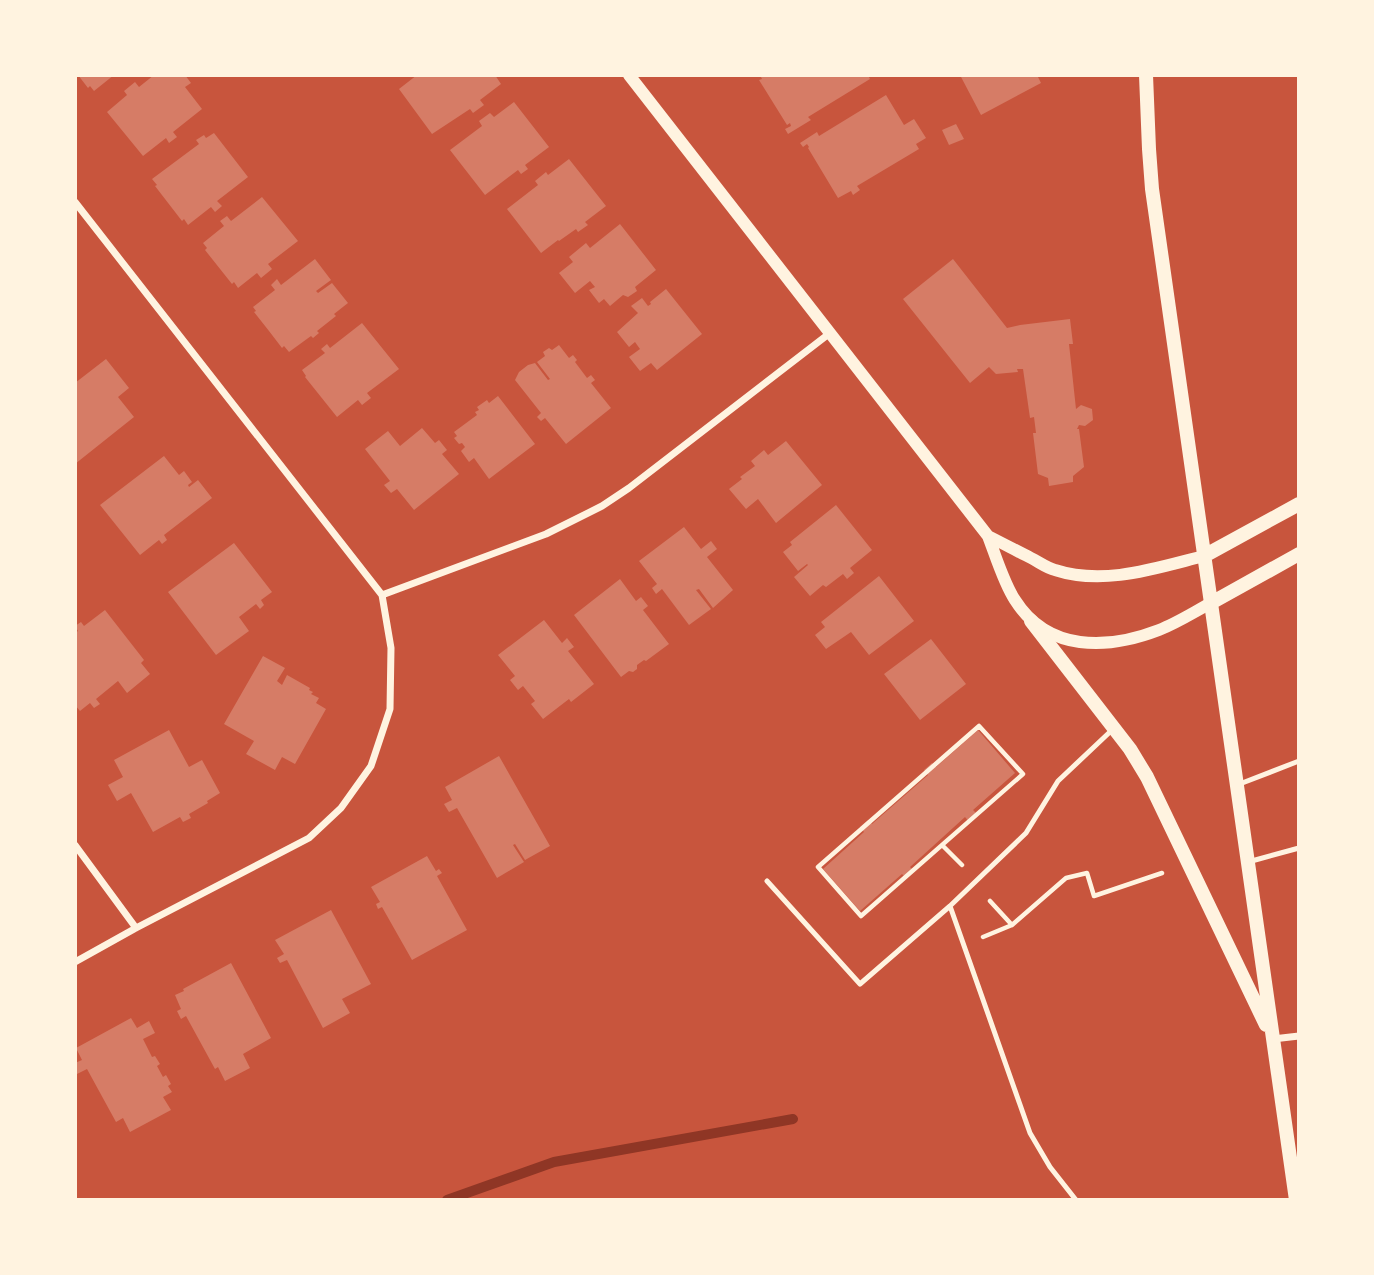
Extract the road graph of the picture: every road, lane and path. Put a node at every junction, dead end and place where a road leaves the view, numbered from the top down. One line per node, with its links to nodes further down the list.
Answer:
1 (629, 75): 4 (street)
2 (1146, 75): 8 (main road)
3 (75, 202): 9 (street)
4 (830, 333): 6 (street); 9 (street)
5 (1299, 504): 8 (main road)
6 (988, 536): 8 (street); 11 (street)
7 (1299, 554): 10 (main road)
8 (1204, 556): 10 (main road)
9 (382, 595): 25 (street)
10 (1211, 603): 11 (street); 14 (main road)
11 (1031, 621): 12 (main road)
12 (1114, 728): 23 (lane); 29 (main road)
13 (1299, 761): 14 (lane)
14 (1237, 785): 18 (main road)
15 (75, 845): 25 (street)
16 (942, 845): 16 (path); 19 (path)
17 (1299, 848): 18 (lane)
18 (1248, 862): 29 (main road)
19 (961, 865)
20 (1161, 873): 24 (path)
21 (767, 881): 23 (lane)
22 (990, 901): 24 (path)
23 (950, 906): 30 (lane)
24 (1012, 925): 26 (path)
25 (136, 928): 27 (street)
26 (983, 937)
27 (75, 962)
28 (1299, 1036): 29 (street)
29 (1273, 1039): 31 (main road)
30 (1076, 1200)
31 (1296, 1200)

